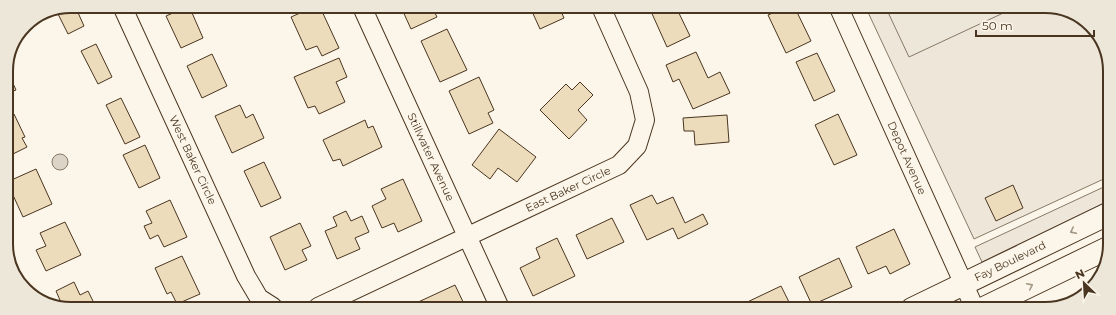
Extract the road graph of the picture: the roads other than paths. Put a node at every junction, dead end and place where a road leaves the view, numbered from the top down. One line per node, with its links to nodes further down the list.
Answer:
1 (125, 13): 9 (street, West Baker Circle)
2 (365, 13): 6 (street, Stillwater Avenue)
3 (603, 13): 6 (street, East Baker Circle)
4 (841, 13): 8 (street, Depot Avenue)
5 (1103, 216): 8 (main road, Fay Boulevard, one-way to 8)
6 (468, 236): 10 (street); 11 (street, Stillwater Avenue)
7 (1103, 250): 14 (main road, one-way to 7)
8 (964, 284): 12 (main road, Fay Boulevard); 13 (street, Depot Avenue)
9 (265, 302)
10 (329, 302)
11 (497, 302)
12 (927, 302)
13 (972, 302)
14 (996, 302)

